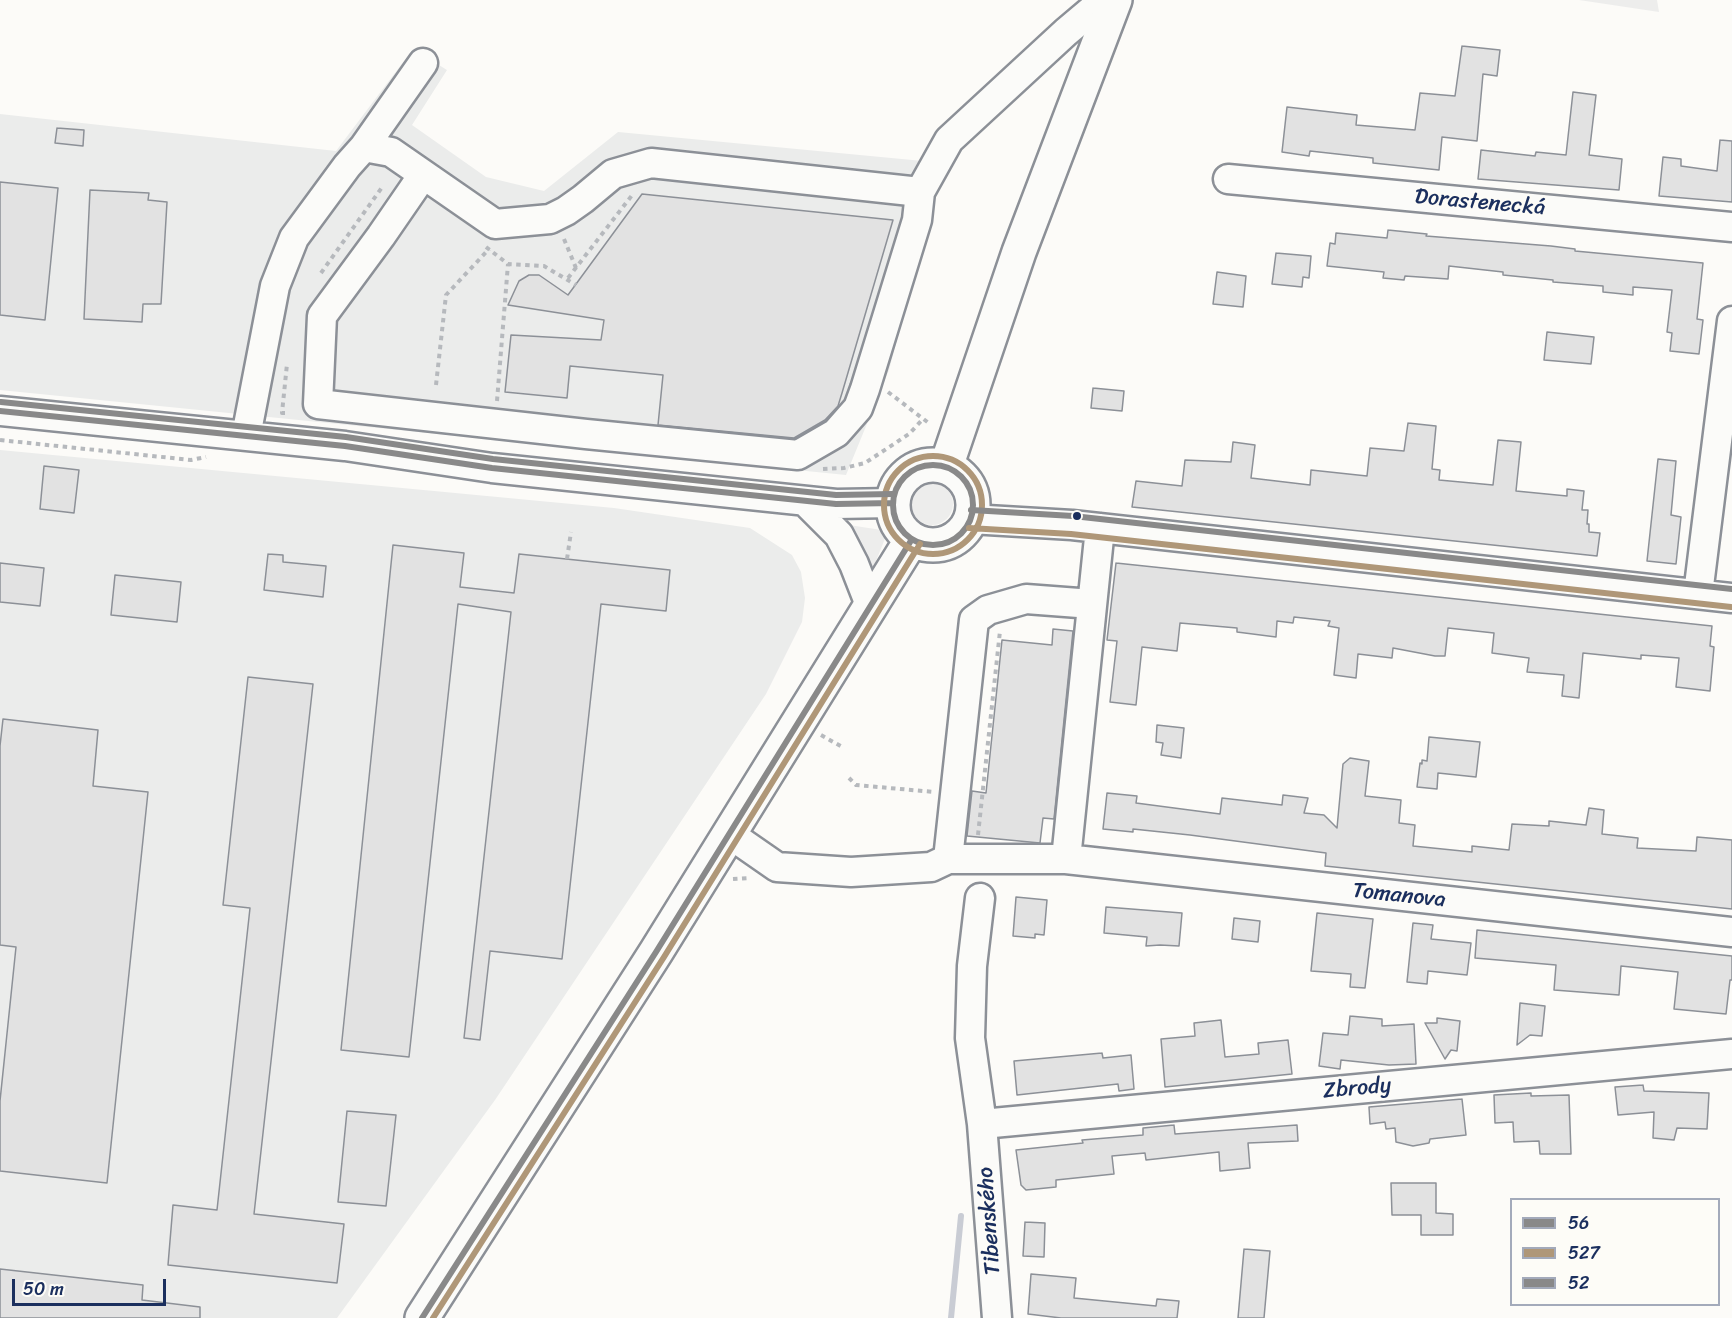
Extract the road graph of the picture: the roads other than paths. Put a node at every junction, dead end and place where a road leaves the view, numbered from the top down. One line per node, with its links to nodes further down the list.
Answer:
1 (1104, 0): 7 (street)
2 (1115, 0): 12 (main road)
3 (423, 63): 4 (street)
4 (364, 147): 6 (street); 11 (street)
5 (1228, 179): 8 (street, Dorastenecká)
6 (417, 184): 7 (street); 7 (street)
7 (920, 192)
8 (1732, 227)
9 (1732, 321): 18 (street)
10 (0, 411): 11 (street)
11 (246, 436): 13 (street)
12 (946, 467): 14 (main road); 15 (main road)
13 (805, 501): 14 (street); 21 (street)
14 (893, 503): 17 (main road)
15 (970, 519): 16 (street); 17 (main road)
16 (1100, 528): 18 (street); 20 (street)
17 (912, 539): 21 (main road)
18 (1698, 594): 19 (street)
19 (1732, 598)
20 (1092, 604): 23 (street); 24 (street)
21 (870, 605): 22 (main road)
22 (728, 833): 23 (street, Tomanova); 29 (main road)
23 (948, 859): 24 (street, Tomanova)
24 (1066, 860): 26 (street, Tomanova)
25 (980, 898): 28 (street, Tibenského)
26 (1732, 932)
27 (1732, 1054): 28 (street, Zbrody)
28 (982, 1124): 30 (street, Tibenského)
29 (422, 1318)
30 (997, 1318)

